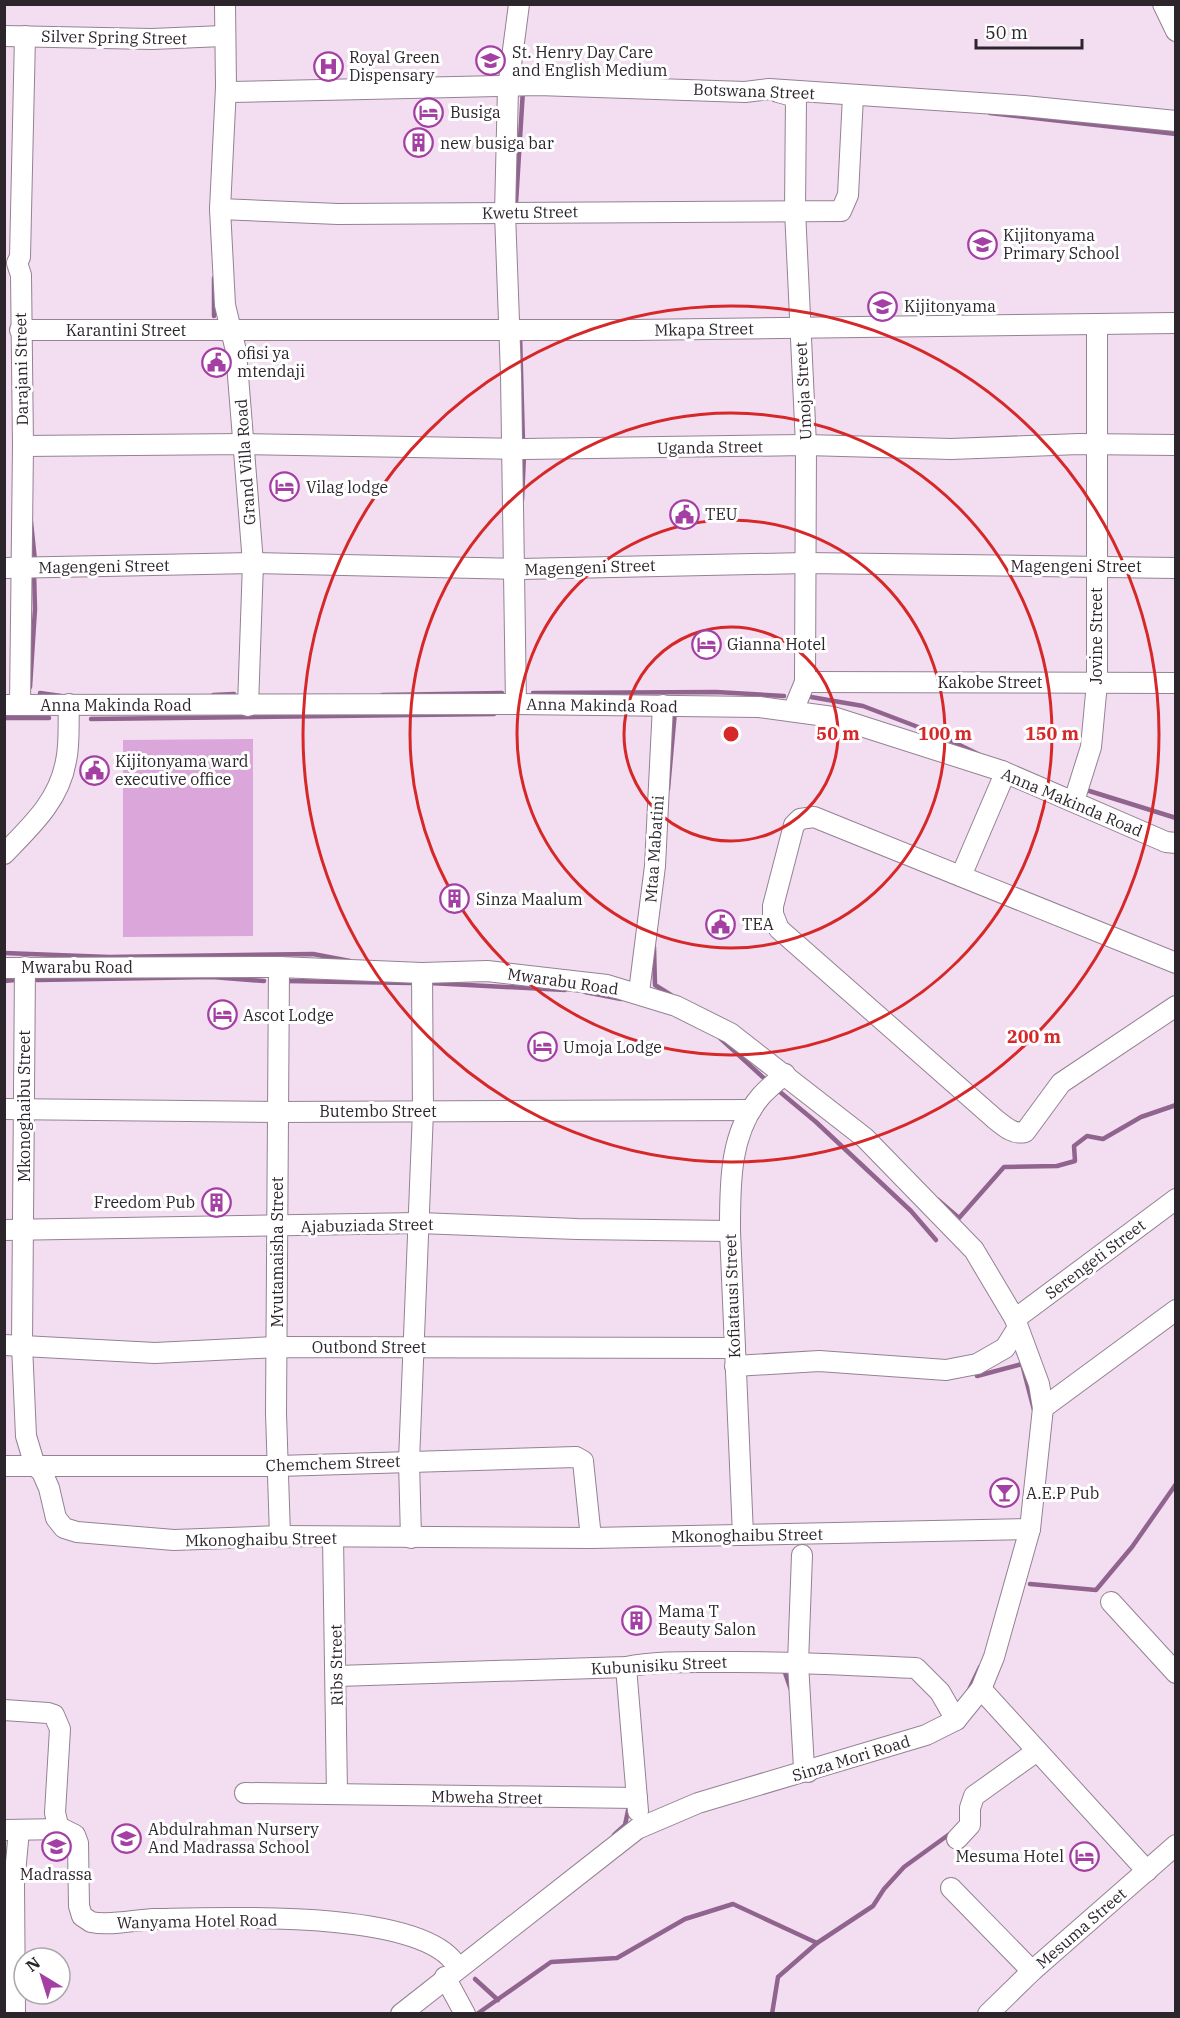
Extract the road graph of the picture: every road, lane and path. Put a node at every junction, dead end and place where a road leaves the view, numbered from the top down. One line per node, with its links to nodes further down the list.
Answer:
1 (225, 4): 7 (street, Grand Villa Road)
2 (519, 4): 9 (street)
3 (1163, 4): 4 (street)
4 (1176, 31)
5 (4, 36): 6 (street, Silver Spring Street)
6 (25, 36): 7 (street, Silver Spring Street); 16 (street, Darajani Street)
7 (223, 36): 8 (street, Grand Villa Road)
8 (226, 87): 9 (street, Botswana Street); 13 (street, Grand Villa Road)
9 (508, 88): 10 (street, Botswana Street); 15 (street)
10 (770, 89): 11 (street, Botswana Street); 14 (street, Umoja Street)
11 (853, 96): 12 (street, Botswana Street); 14 (street, Kwetu Street)
12 (1176, 121)
13 (220, 209): 15 (street, Kwetu Street); 21 (street, Grand Villa Road)
14 (795, 210): 15 (street, Kwetu Street); 19 (street, Umoja Street)
15 (505, 213): 22 (street)
16 (10, 263): 20 (street, Darajani Street)
17 (1176, 323): 18 (street, Mkapa Street)
18 (1097, 324): 19 (street, Mkapa Street); 26 (street, Jovine Street)
19 (801, 328): 22 (street, Mkapa Street); 25 (street, Umoja Street)
20 (20, 330): 21 (street, Karantini Street); 23 (street, Darajani Street)
21 (232, 330): 22 (street, Mkapa Street); 24 (street, Grand Villa Road)
22 (508, 330): 29 (street)
23 (13, 378): 28 (street, Darajani Street)
24 (244, 444): 28 (street, Uganda Street); 29 (street, Uganda Street); 30 (street, Grand Villa Road)
25 (806, 445): 26 (street, Uganda Street); 29 (street, Uganda Street); 31 (street, Umoja Street)
26 (1098, 445): 27 (street, Uganda Street); 32 (street, Jovine Street)
27 (1176, 445)
28 (23, 446): 33 (street, Darajani Street)
29 (510, 449): 35 (street)
30 (253, 563): 33 (street, Magengeni Street); 35 (street, Magengeni Street); 43 (street, Grand Villa Road)
31 (804, 563): 32 (street, Magengeni Street); 35 (street, Magengeni Street); 36 (street, Umoja Street)
32 (1096, 565): 34 (street, Magengeni Street); 37 (street, Jovine Street)
33 (14, 568): 41 (street, Darajani Street)
34 (1176, 568)
35 (513, 569): 40 (street)
36 (805, 682): 37 (street, Kakobe Street); 44 (street, Umoja Street)
37 (1097, 683): 38 (street, Kakobe Street); 46 (street, Jovine Street)
38 (1176, 683)
39 (69, 704): 41 (street, Anna Makinda Road); 43 (street, Anna Makinda Road); 48 (street)
40 (516, 704): 42 (street, Anna Makinda Road); 43 (street, Anna Makinda Road)
41 (12, 705)
42 (663, 705): 44 (street, Anna Makinda Road); 55 (street, Mtaa Mabatini)
43 (248, 706)
44 (793, 711): 45 (street, Anna Makinda Road)
45 (1002, 771): 46 (street, Anna Makinda Road); 49 (street)
46 (1074, 801): 47 (street, Anna Makinda Road)
47 (1176, 843)
48 (4, 854)
49 (961, 876): 50 (street); 56 (street)
50 (1176, 963)
51 (25, 967): 52 (street, Mwarabu Road); 53 (street, Mwarabu Road); 58 (street, Mkonoghaibu Street)
52 (279, 967): 54 (street, Mwarabu Road); 61 (street, Mvutamaisha Street)
53 (4, 968)
54 (422, 973): 55 (street, Mwarabu Road); 60 (street)
55 (639, 992): 57 (street, Mwarabu Road)
56 (1176, 1006)
57 (785, 1074): 59 (street, Kofiatausi Street); 68 (street, Mwarabu Road)
58 (14, 1108): 61 (street, Butembo Street); 65 (street, Mkonoghaibu Street)
59 (751, 1110): 60 (street, Butembo Street); 66 (street, Kofiatausi Street)
60 (423, 1111): 61 (street, Butembo Street); 63 (street)
61 (278, 1112): 64 (street, Mvutamaisha Street)
62 (1176, 1199): 68 (street, Serengeti Street)
63 (418, 1223): 64 (street, Ajabuziada Street); 66 (street, Ajabuziada Street); 71 (street)
64 (278, 1227): 65 (street, Ajabuziada Street); 70 (street, Mvutamaisha Street)
65 (14, 1231): 69 (street, Mkonoghaibu Street)
66 (730, 1231): 72 (street, Kofiatausi Street)
67 (1176, 1310): 73 (street)
68 (1016, 1324): 72 (street, Serengeti Street); 73 (street, Sinza Mori Road)
69 (13, 1345): 70 (street, Outbond Street); 76 (street, Mkonoghaibu Street)
70 (277, 1347): 71 (street, Outbond Street); 77 (street, Mvutamaisha Street)
71 (413, 1348): 72 (street, Outbond Street); 74 (street)
72 (735, 1357): 79 (street, Kofiatausi Street)
73 (1043, 1408): 78 (street, Sinza Mori Road)
74 (409, 1461): 77 (street, Chemchem Street); 82 (street); 83 (street, Chemchem Street)
75 (4, 1466): 76 (street, Chemchem Street)
76 (35, 1466): 77 (street, Chemchem Street); 80 (street, Mkonoghaibu Street)
77 (279, 1466): 80 (street, Mvutamaisha Street)
78 (1030, 1528): 79 (street, Mkonoghaibu Street); 90 (street, Sinza Mori Road)
79 (743, 1535): 83 (street, Mkonoghaibu Street)
80 (280, 1536): 81 (street, Mkonoghaibu Street)
81 (333, 1538): 82 (street, Mkonoghaibu Street); 89 (street, Ribs Street)
82 (411, 1538): 83 (street, Mkonoghaibu Street)
83 (591, 1538)
84 (802, 1555): 86 (street)
85 (1111, 1602): 88 (street)
86 (798, 1663): 87 (street, Kubunisiku Street); 92 (street, Kubunisiku Street); 94 (street)
87 (626, 1667): 89 (street, Kubunisiku Street); 97 (street)
88 (1176, 1673)
89 (337, 1676): 96 (street, Ribs Street)
90 (981, 1689): 92 (street, Sinza Mori Road); 93 (street)
91 (4, 1710): 99 (street)
92 (956, 1720): 94 (street, Sinza Mori Road)
93 (1037, 1751): 101 (street); 103 (street)
94 (808, 1772): 98 (street, Sinza Mori Road)
95 (245, 1793): 96 (street, Mbweha Street)
96 (337, 1793): 97 (street, Mbweha Street)
97 (637, 1798): 98 (street)
98 (637, 1828): 107 (street, Sinza Mori Road)
99 (59, 1829): 100 (street); 107 (street, Wanyama Hotel Road)
100 (12, 1830): 105 (street)
101 (957, 1839)
102 (1176, 1845): 103 (street, Mesuma Street)
103 (1147, 1871): 106 (street, Mesuma Street)
104 (951, 1888): 106 (street)
105 (10, 1941): 108 (street)
106 (1032, 1971): 111 (street, Mesuma Street)
107 (451, 1972): 109 (street, Sinza Mori Road); 110 (street)
108 (15, 2013)
109 (401, 2013)
110 (465, 2013)
111 (988, 2013)

